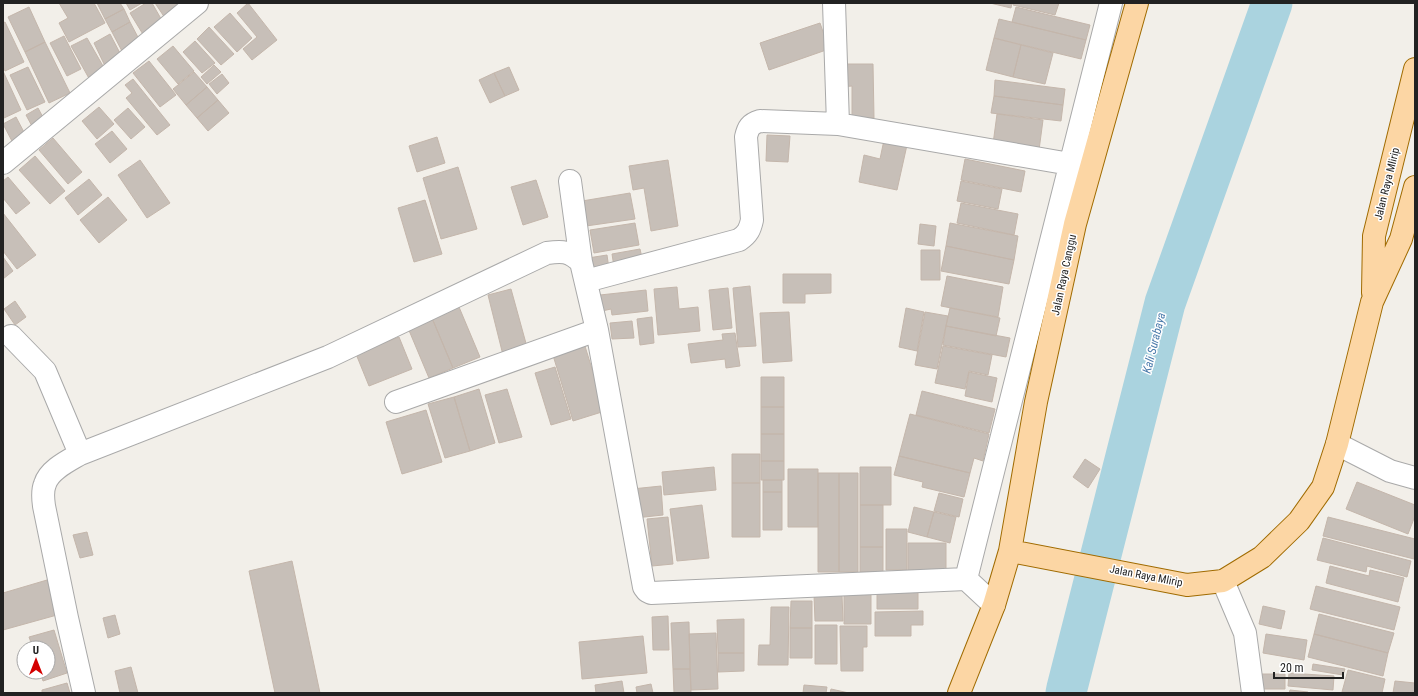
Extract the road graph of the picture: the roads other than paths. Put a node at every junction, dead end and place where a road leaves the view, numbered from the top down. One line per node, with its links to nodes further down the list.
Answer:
1 (197, 3): 7 (street)
2 (834, 3): 6 (street)
3 (1111, 3): 8 (street)
4 (1137, 3): 19 (main road, Jalan Raya Canggu)
5 (1415, 68): 12 (main road, Jalan Raya Mlirip)
6 (838, 124): 8 (street); 11 (street)
7 (3, 163)
8 (1070, 164): 20 (street)
9 (570, 181): 11 (street)
10 (1415, 187): 12 (main road, Jalan Raya Mlirip)
11 (583, 272): 13 (street); 17 (street)
12 (1372, 302): 16 (main road, Jalan Raya Mlirip)
13 (597, 330): 15 (street); 20 (street)
14 (11, 336): 17 (street)
15 (396, 402)
16 (1337, 444): 18 (street); 21 (main road, Jalan Raya Mlirip)
17 (80, 454): 23 (street)
18 (1415, 478)
19 (1010, 551): 21 (main road, Jalan Raya Mlirip); 22 (main road)
20 (966, 578): 22 (street)
21 (1223, 581): 25 (street)
22 (994, 605): 24 (main road)
23 (84, 693)
24 (959, 693)
25 (1253, 693)

